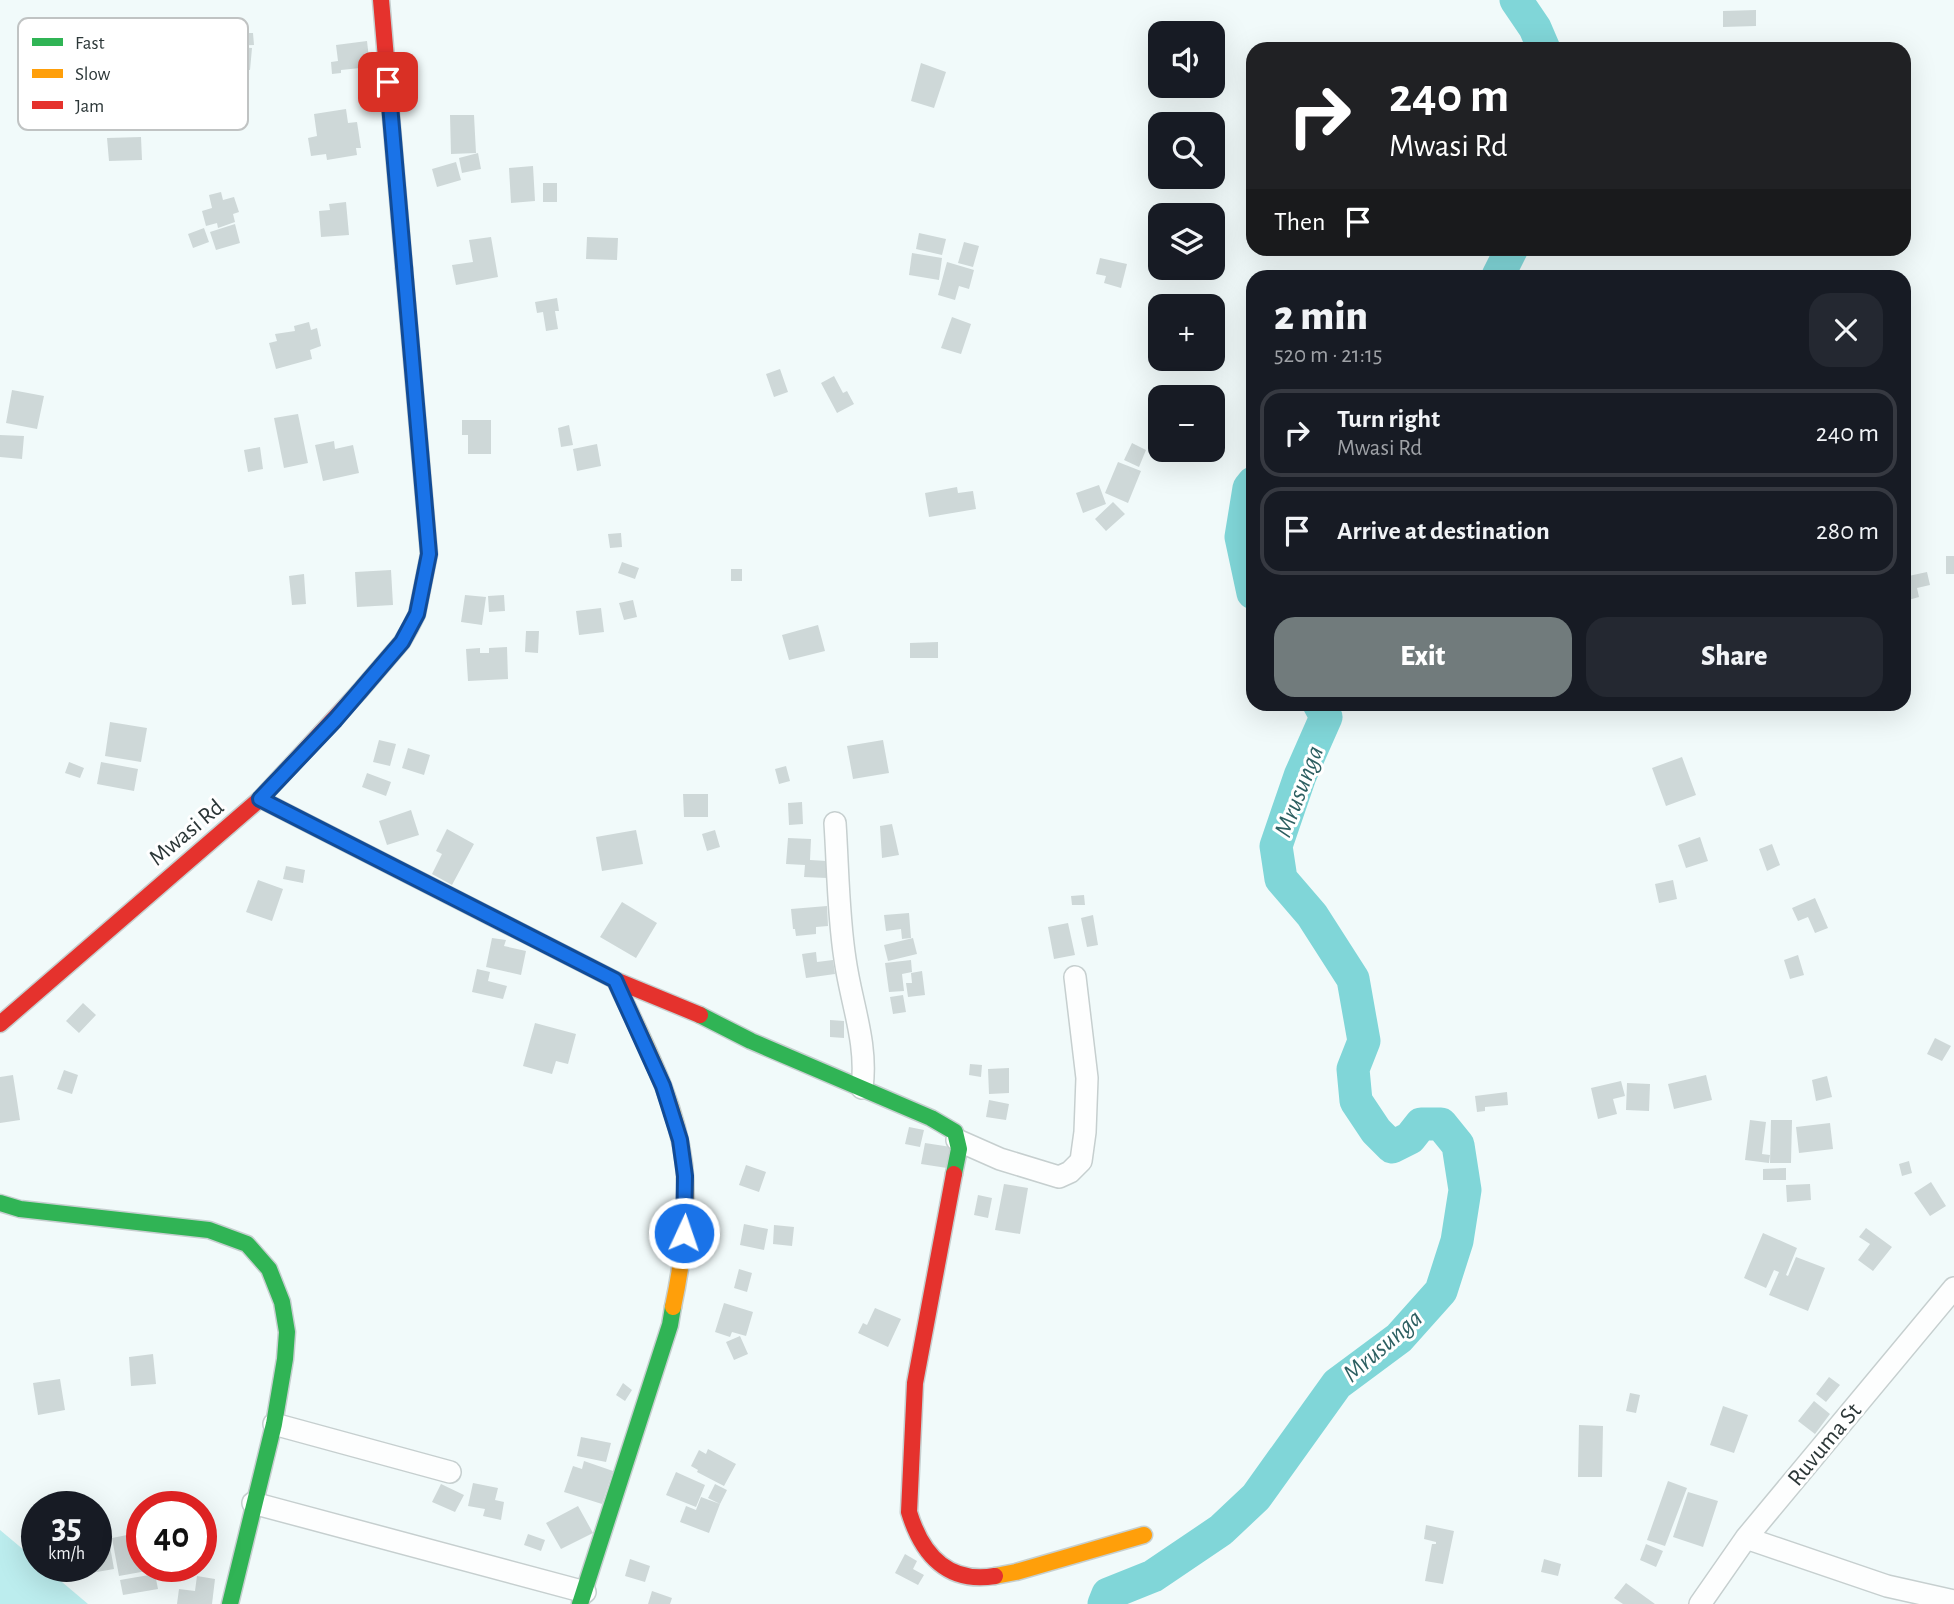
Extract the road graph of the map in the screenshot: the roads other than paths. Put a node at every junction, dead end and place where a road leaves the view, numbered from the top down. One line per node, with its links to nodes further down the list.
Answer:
1 (381, 0): 2 (street, Mwasi Rd)
2 (260, 799): 5 (street); 6 (street, Mwasi Rd)
3 (835, 823): 7 (street)
4 (1075, 977): 8 (street)
5 (615, 980): 7 (street); 16 (street)
6 (0, 1024)
7 (862, 1088): 8 (street)
8 (957, 1140): 14 (street)
9 (0, 1203): 11 (street)
10 (1952, 1293): 15 (street, Ruvuma St)
11 (274, 1424): 12 (street); 13 (street)
12 (450, 1472)
13 (253, 1503): 16 (street); 18 (street)
14 (1144, 1535)
15 (1746, 1538): 17 (street); 19 (street, Ruvuma St)
16 (582, 1598)
17 (1954, 1601)
18 (230, 1604)
19 (1700, 1604)

